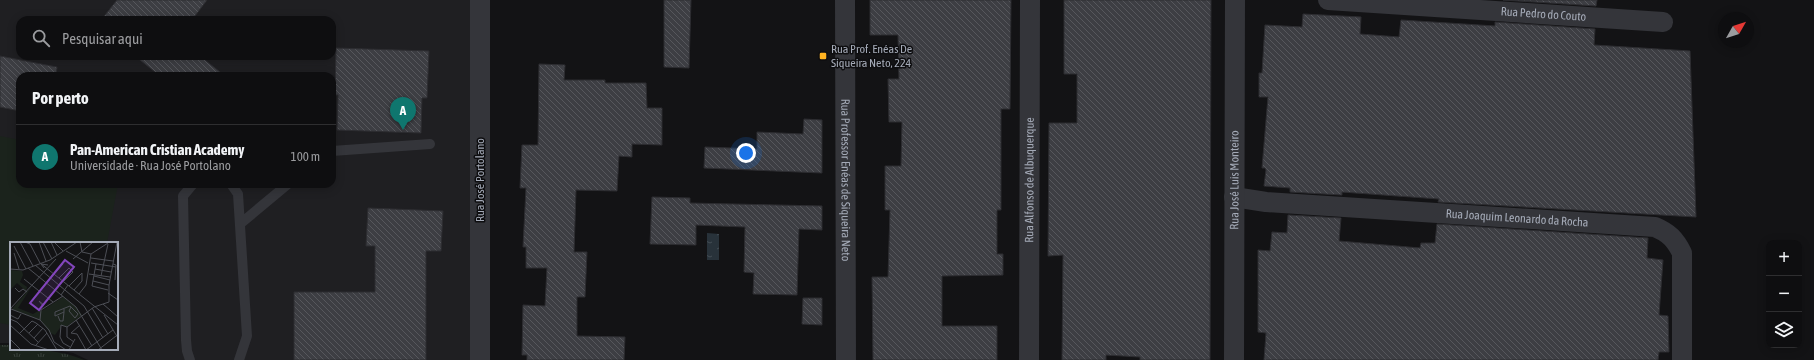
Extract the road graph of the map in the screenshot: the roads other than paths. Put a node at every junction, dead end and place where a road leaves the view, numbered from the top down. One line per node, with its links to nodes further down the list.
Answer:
1 (480, 0): 16 (street, Rua José Portolano)
2 (845, 0): 17 (street, Rua Professor Enéas de Siqueira Neto)
3 (1030, 0): 18 (street, Rua Alfonso de Albuquerque)
4 (1235, 0): 12 (street, Rua José Luis Monteiro)
5 (1328, 0): 6 (street, Rua Pedro do Couto)
6 (1663, 22)
7 (430, 144): 8 (lane)
8 (336, 151)
9 (190, 188): 14 (lane)
10 (234, 188): 13 (lane)
11 (283, 188): 13 (lane)
12 (1234, 197): 19 (street, Rua José Luis Monteiro); 20 (street, Rua Joaquim Leonardo da Rocha)
13 (240, 224): 15 (lane)
14 (190, 360)
15 (239, 360)
16 (480, 360)
17 (846, 360)
18 (1029, 360)
19 (1234, 360)
20 (1682, 360)

